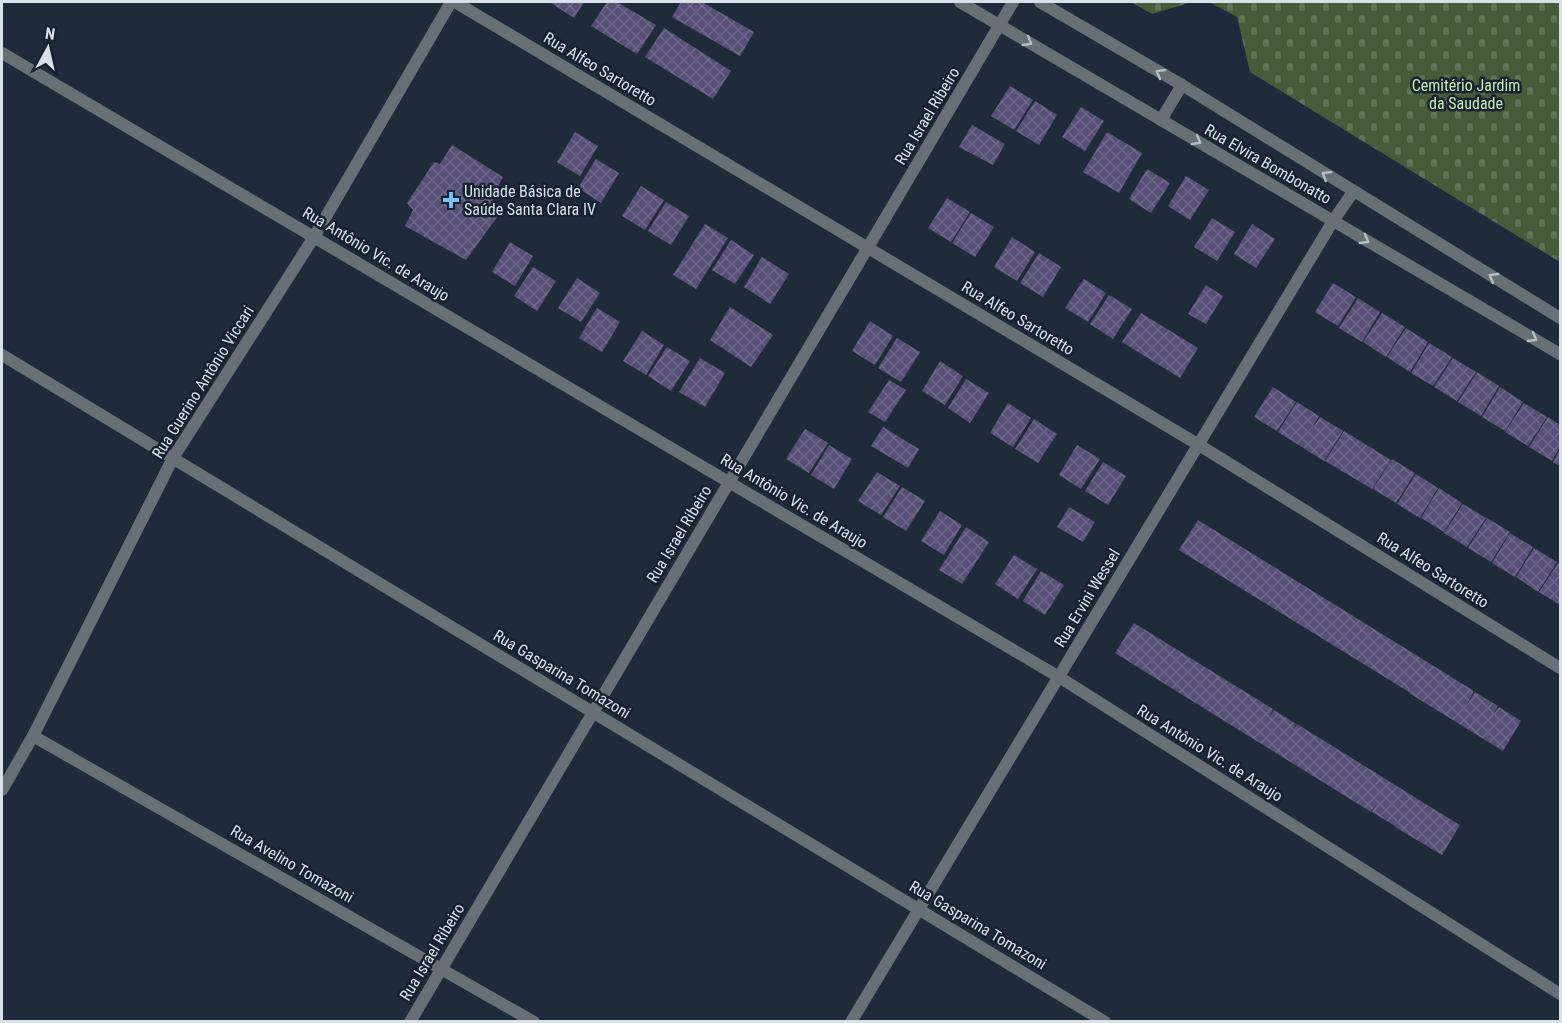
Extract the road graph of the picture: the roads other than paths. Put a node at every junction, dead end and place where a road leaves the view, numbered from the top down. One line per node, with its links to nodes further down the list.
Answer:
1 (453, 2): 11 (street, Rua Guerino Antônio Viccari); 12 (street, Rua Alfeo Sartoretto)
2 (960, 2): 5 (street, Rua Elvira Bombonatto)
3 (1013, 2): 5 (street, Rua Israel Ribeiro)
4 (1040, 2): 7 (street, Rua Elvira Bombonatto, one-way to 4)
5 (999, 25): 8 (street, Rua Elvira Bombonatto, one-way to 8); 12 (street, Rua Israel Ribeiro)
6 (2, 52): 11 (street, Rua Antônio Vic. de Araujo)
7 (1182, 86): 8 (street); 9 (street, Rua Elvira Bombonatto, one-way to 7)
8 (1161, 120): 10 (street, Rua Elvira Bombonatto, one-way to 10)
9 (1353, 192): 10 (street, Rua Ervini Wessel); 13 (street, Rua Elvira Bombonatto, one-way to 9)
10 (1333, 221): 14 (street, Rua Elvira Bombonatto, one-way to 14); 16 (street, Rua Ervini Wessel)
11 (314, 237): 17 (street, Rua Guerino Antônio Viccari); 18 (street, Rua Antônio Vic. de Araujo)
12 (868, 247): 16 (street, Rua Alfeo Sartoretto); 18 (street, Rua Israel Ribeiro)
13 (1560, 318)
14 (1560, 354)
15 (2, 355): 17 (street, Rua Gasparina Tomazoni)
16 (1199, 445): 19 (street, Rua Alfeo Sartoretto); 20 (street, Rua Ervini Wessel)
17 (173, 458): 21 (street, Rua Gasparina Tomazoni); 22 (street, Rua Guerino Antônio Viccari)
18 (729, 482): 20 (street, Rua Antônio Vic. de Araujo); 21 (street, Rua Israel Ribeiro)
19 (1560, 668)
20 (1059, 677): 24 (street, Rua Ervini Wessel); 26 (street, Rua Antônio Vic. de Araujo)
21 (593, 712): 24 (street, Rua Gasparina Tomazoni); 25 (street, Rua Israel Ribeiro)
22 (33, 736): 23 (street, Rua Guerino Antônio Viccari); 25 (street, Rua Avelino Tomazoni)
23 (2, 790)
24 (919, 909): 29 (street, Rua Ervini Wessel); 30 (street, Rua Gasparina Tomazoni)
25 (442, 968): 27 (street, Rua Israel Ribeiro); 28 (street, Rua Avelino Tomazoni)
26 (1560, 994)
27 (410, 1022)
28 (534, 1022)
29 (851, 1022)
30 (1105, 1022)

